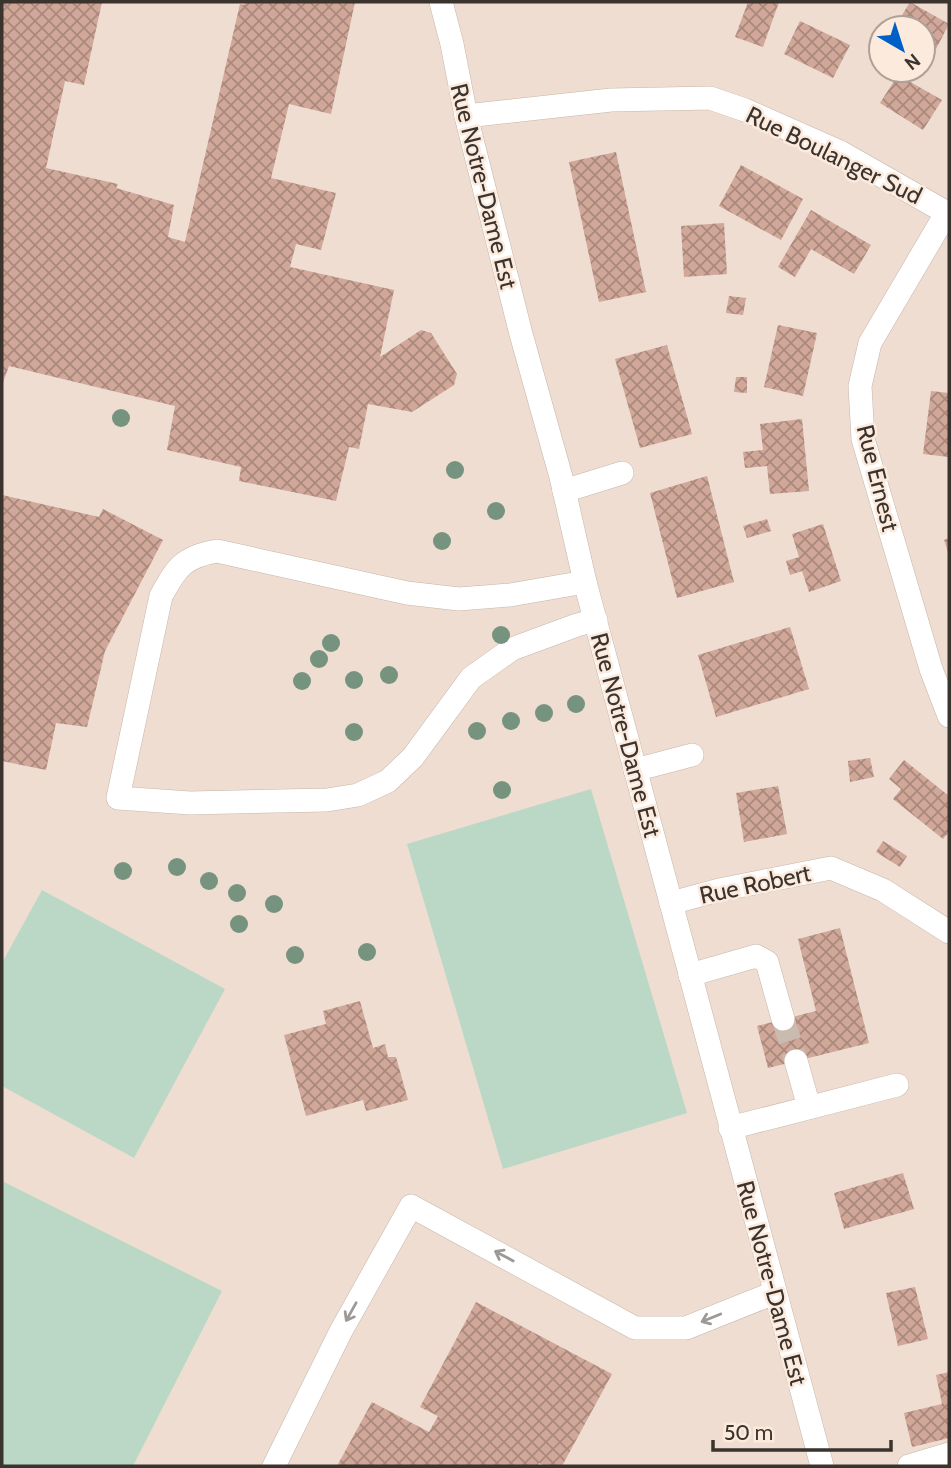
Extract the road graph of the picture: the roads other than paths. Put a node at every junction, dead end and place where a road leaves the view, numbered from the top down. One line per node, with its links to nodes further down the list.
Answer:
1 (441, 2): 2 (street, Rue Notre-Dame Est)
2 (466, 116): 3 (street, Rue Boulanger Sud); 5 (street, Rue Notre-Dame Est)
3 (948, 213): 8 (street, Rue Ernest)
4 (622, 473): 5 (street)
5 (564, 491): 6 (street, Rue Notre-Dame Est)
6 (585, 582): 7 (street, Rue Notre-Dame Est); 7 (street)
7 (596, 620): 10 (street, Rue Notre-Dame Est)
8 (949, 716)
9 (692, 755): 10 (street)
10 (635, 770): 11 (street, Rue Notre-Dame Est)
11 (671, 903): 12 (street, Rue Robert); 13 (street, Rue Notre-Dame Est)
12 (949, 932)
13 (690, 975): 14 (street); 18 (street, Rue Notre-Dame Est)
14 (783, 1019)
15 (796, 1061): 17 (street)
16 (897, 1085): 17 (street)
17 (809, 1107): 18 (street)
18 (730, 1128): 19 (street, Rue Notre-Dame Est)
19 (774, 1293): 21 (street, one-way to 21); 22 (street, Rue Notre-Dame Est)
20 (949, 1454): 23 (street)
21 (274, 1466)
22 (822, 1466)
23 (909, 1466)

